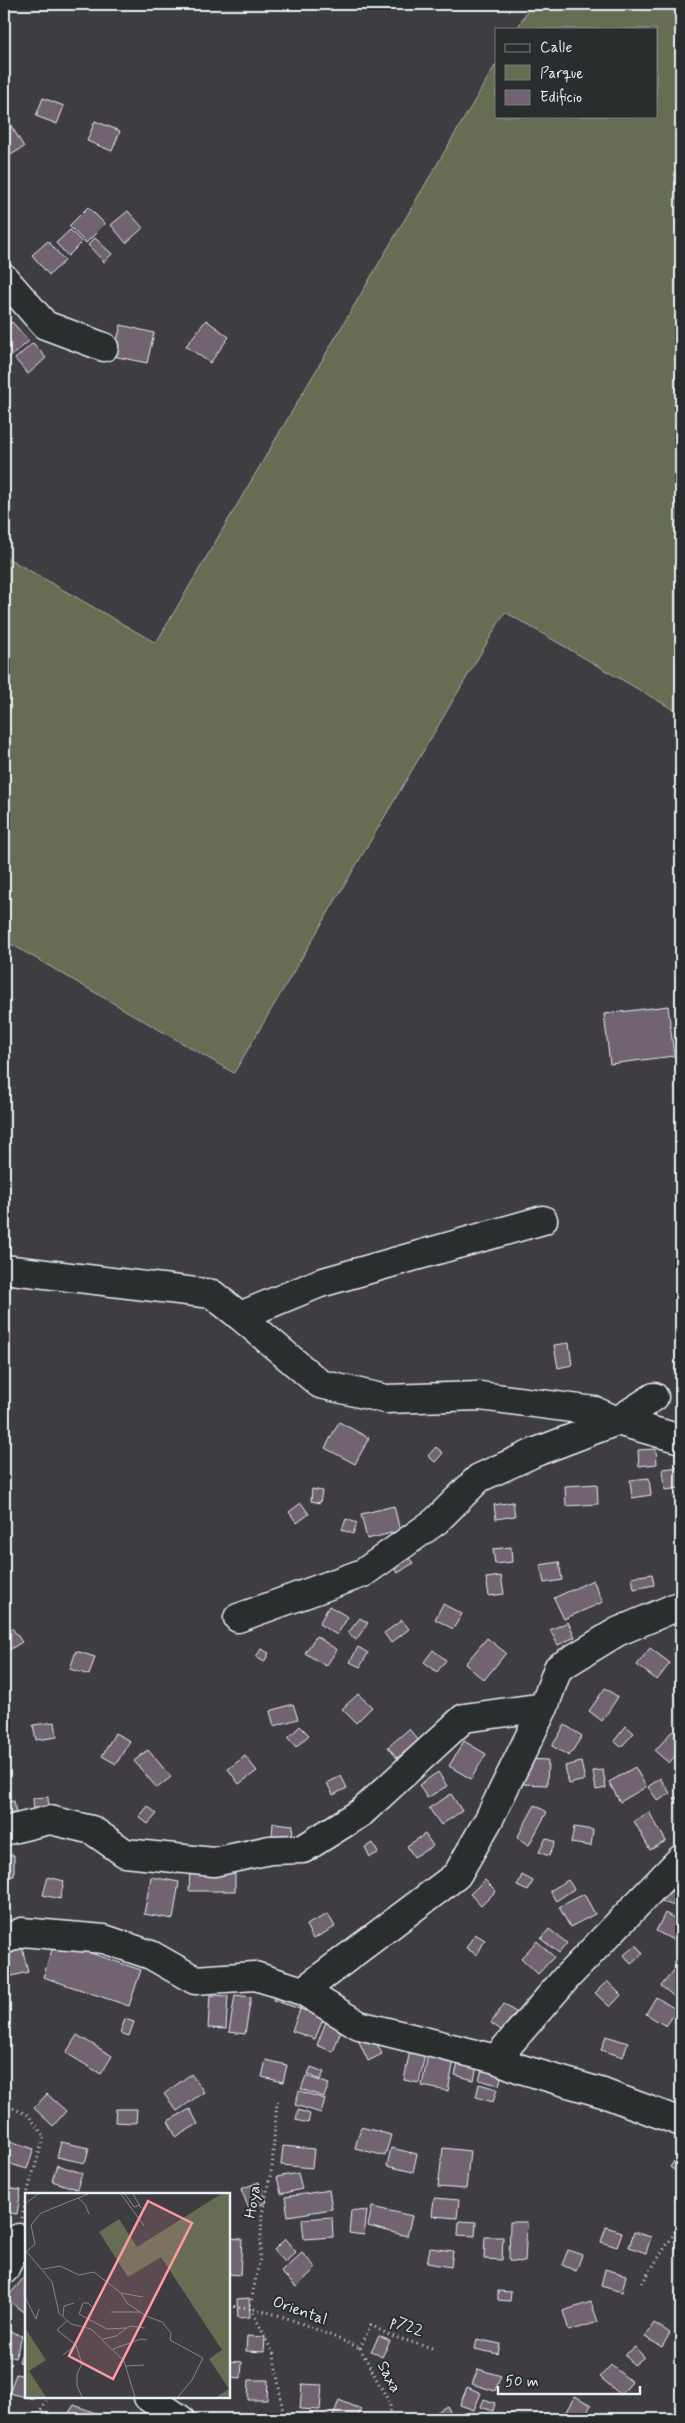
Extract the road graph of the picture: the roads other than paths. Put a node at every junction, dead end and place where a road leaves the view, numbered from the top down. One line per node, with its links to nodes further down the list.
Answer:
1 (4, 278): 2 (street)
2 (104, 347)
3 (544, 1220): 5 (street)
4 (4, 1270): 5 (street)
5 (240, 1316): 7 (street)
6 (654, 1397): 7 (street)
7 (618, 1421): 8 (street); 10 (street)
8 (681, 1439)
9 (681, 1605): 11 (street)
10 (238, 1618)
11 (544, 1707): 12 (street); 15 (street)
12 (4, 1831)
13 (681, 1859): 16 (street)
14 (4, 1940): 15 (street)
15 (303, 1991): 16 (street)
16 (496, 2059): 17 (street)
17 (681, 2122)
18 (16, 2240): 19 (street)
19 (4, 2270)
20 (149, 2398): 21 (street)
21 (180, 2419)

